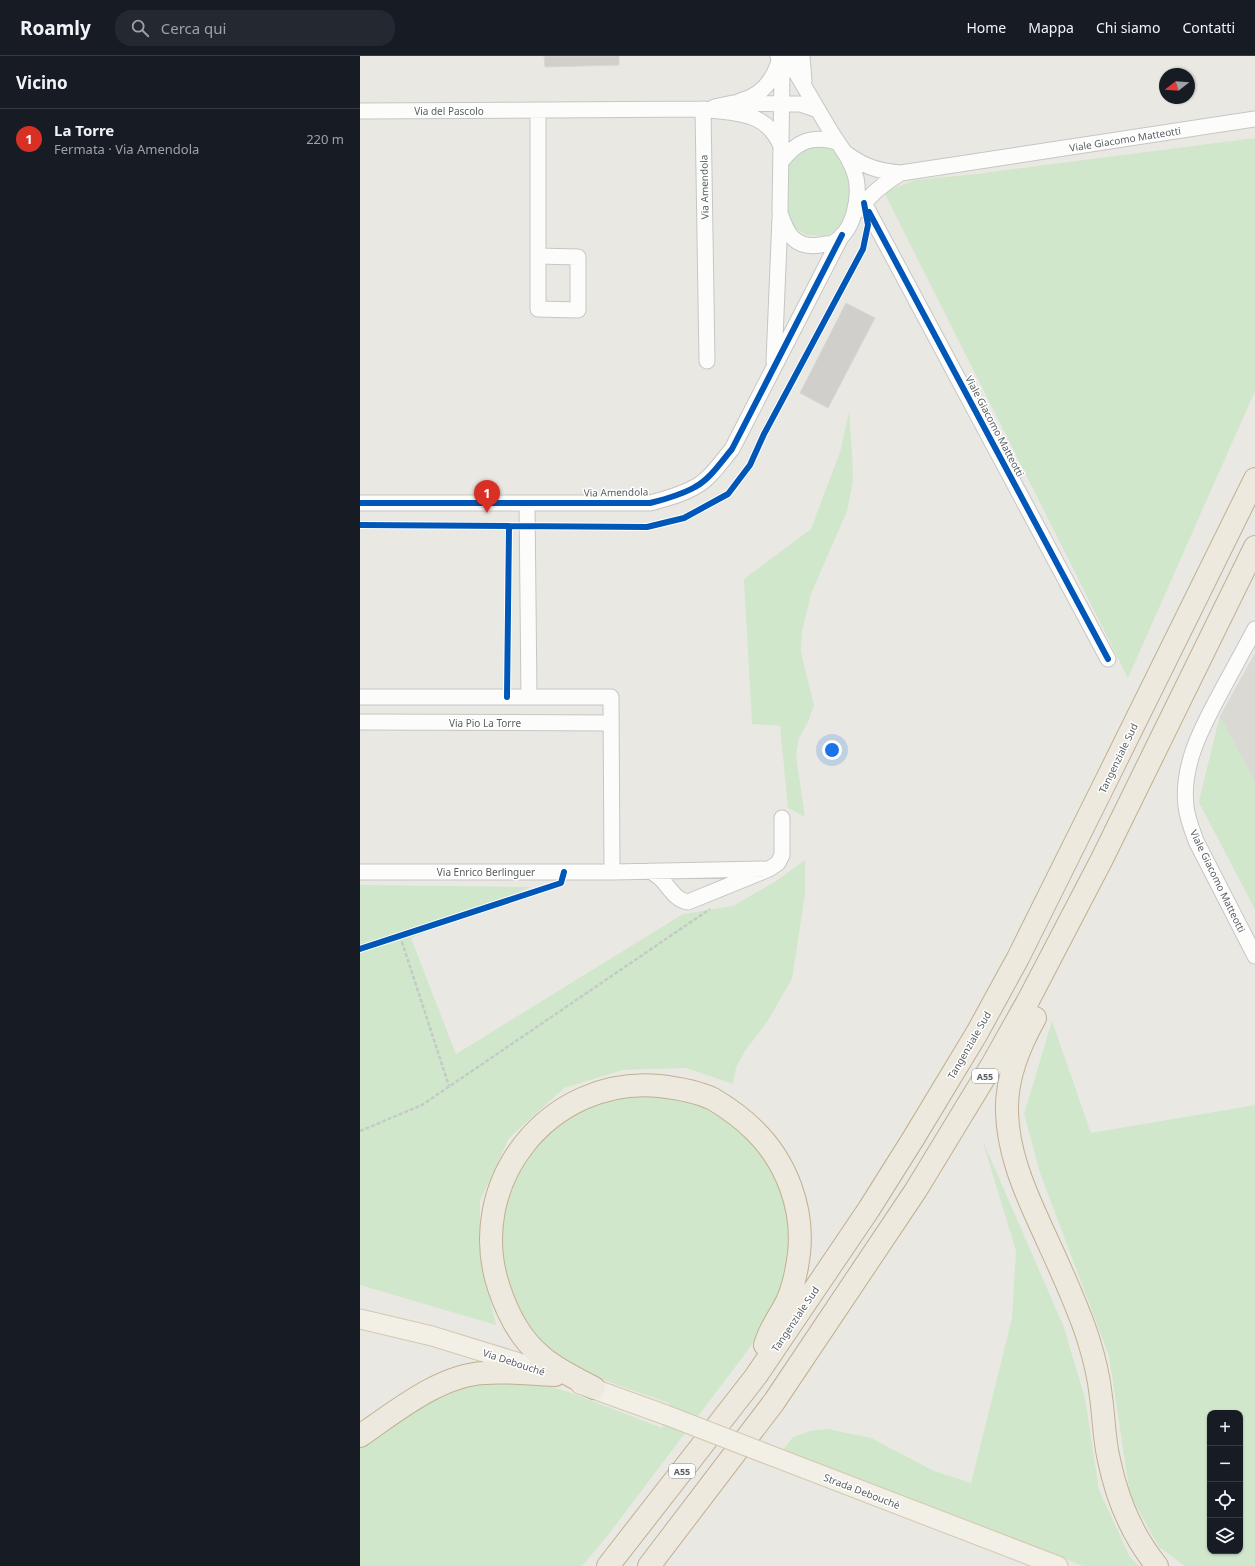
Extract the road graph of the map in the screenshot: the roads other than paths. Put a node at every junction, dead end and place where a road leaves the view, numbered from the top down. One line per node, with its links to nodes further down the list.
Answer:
1 (802, 56): 3 (street)
2 (781, 57): 3 (street); 4 (street, Via del Pascolo); 5 (street)
3 (804, 86): 8 (street)
4 (734, 103): 5 (street, Via del Pascolo); 7 (street, Via del Pascolo)
5 (781, 104): 8 (street, Via del Pascolo); 11 (street)
6 (538, 110): 7 (street, Via del Pascolo); 9 (street, Via del Pascolo); 19 (street)
7 (703, 110): 11 (street, Via del Pascolo); 20 (street, Via Amendola)
8 (818, 110): 12 (street)
9 (360, 111)
10 (1255, 119): 14 (street, Viale Giacomo Matteotti)
11 (781, 147): 13 (street)
12 (841, 147): 13 (street); 14 (street, Viale Giacomo Matteotti); 17 (street)
13 (781, 162): 16 (street)
14 (900, 173): 15 (street, Viale Giacomo Matteotti)
15 (864, 203): 17 (street, Viale Giacomo Matteotti); 27 (street, Viale Giacomo Matteotti)
16 (780, 213): 18 (street); 21 (street, Via Amendola)
17 (852, 220): 18 (street)
18 (842, 235): 21 (street, Via Amendola)
19 (538, 256)
20 (708, 361)
21 (774, 368): 24 (street, Via Amendola)
22 (1255, 479): 43 (highway, Tangenziale Sud / A55)
23 (360, 503): 24 (street, Via Amendola)
24 (527, 503): 29 (street)
25 (1255, 547): 33 (highway, A55)
26 (1255, 629): 40 (street, Viale Giacomo Matteotti)
27 (1108, 659)
28 (360, 697): 29 (street)
29 (529, 697): 31 (street)
30 (360, 722): 31 (street, Via Pio La Torre)
31 (611, 723): 38 (street)
32 (782, 818): 34 (street)
33 (1102, 859): 48 (highway, A55); 50 (highway)
34 (769, 869): 35 (street, Via Enrico Berlinguer); 39 (street)
35 (710, 870): 36 (street, Via Enrico Berlinguer); 39 (street)
36 (650, 871): 38 (street, Via Enrico Berlinguer); 39 (street)
37 (360, 872): 38 (street, Via Enrico Berlinguer)
38 (612, 872)
39 (715, 898)
40 (1255, 956)
41 (360, 1319): 42 (main road, Via Debouché)
42 (555, 1375): 44 (main road, Via Debouché); 46 (highway)
43 (756, 1376): 44 (highway); 47 (highway, Tangenziale Sud / A55)
44 (594, 1388): 45 (main road, Via Debouché)
45 (666, 1415): 49 (main road, Strada Debouchè, bridge)
46 (360, 1436)
47 (608, 1566)
48 (649, 1566)
49 (1058, 1566)
50 (1157, 1566)

